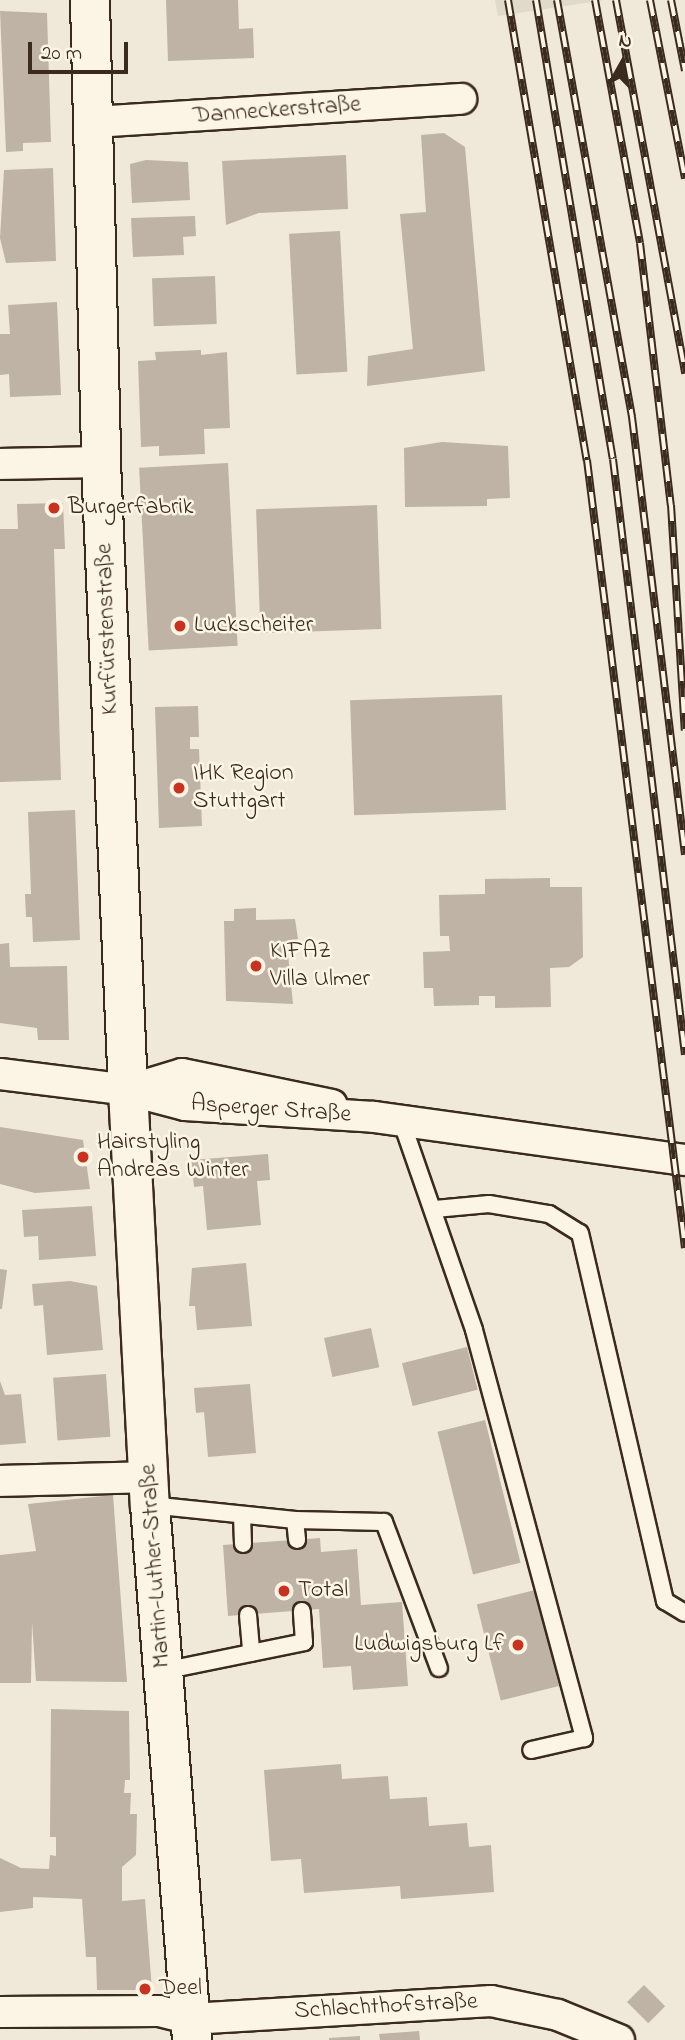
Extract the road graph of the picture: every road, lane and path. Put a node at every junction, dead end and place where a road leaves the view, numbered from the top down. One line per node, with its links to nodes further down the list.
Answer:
1 (90, 0): 3 (street, Kurfürstenstraße)
2 (461, 100): 3 (street, Danneckerstraße)
3 (93, 122): 4 (street, Kurfürstenstraße)
4 (101, 462): 5 (street); 7 (street, Kurfürstenstraße)
5 (0, 464)
6 (0, 1074): 7 (street, Asperger Straße)
7 (128, 1090): 8 (street, Asperger Straße); 12 (street, Martin-Luther-Straße)
8 (387, 1118): 9 (street, Asperger Straße); 10 (lane)
9 (685, 1160)
10 (435, 1209): 18 (lane); 23 (lane)
11 (0, 1481): 12 (street)
12 (149, 1491): 13 (lane); 22 (street, Martin-Luther-Straße)
13 (242, 1515): 14 (lane); 16 (lane)
14 (295, 1520): 15 (lane); 21 (lane)
15 (297, 1540)
16 (243, 1544)
17 (302, 1611): 20 (lane)
18 (685, 1613)
19 (248, 1615): 20 (lane)
20 (251, 1653): 22 (lane)
21 (439, 1668)
22 (163, 1671): 25 (street, Martin-Luther-Straße)
23 (531, 1750)
24 (0, 2012): 25 (street, Schlachthofstraße)
25 (191, 2029): 26 (street, Schlachthofstraße)
26 (619, 2040)

